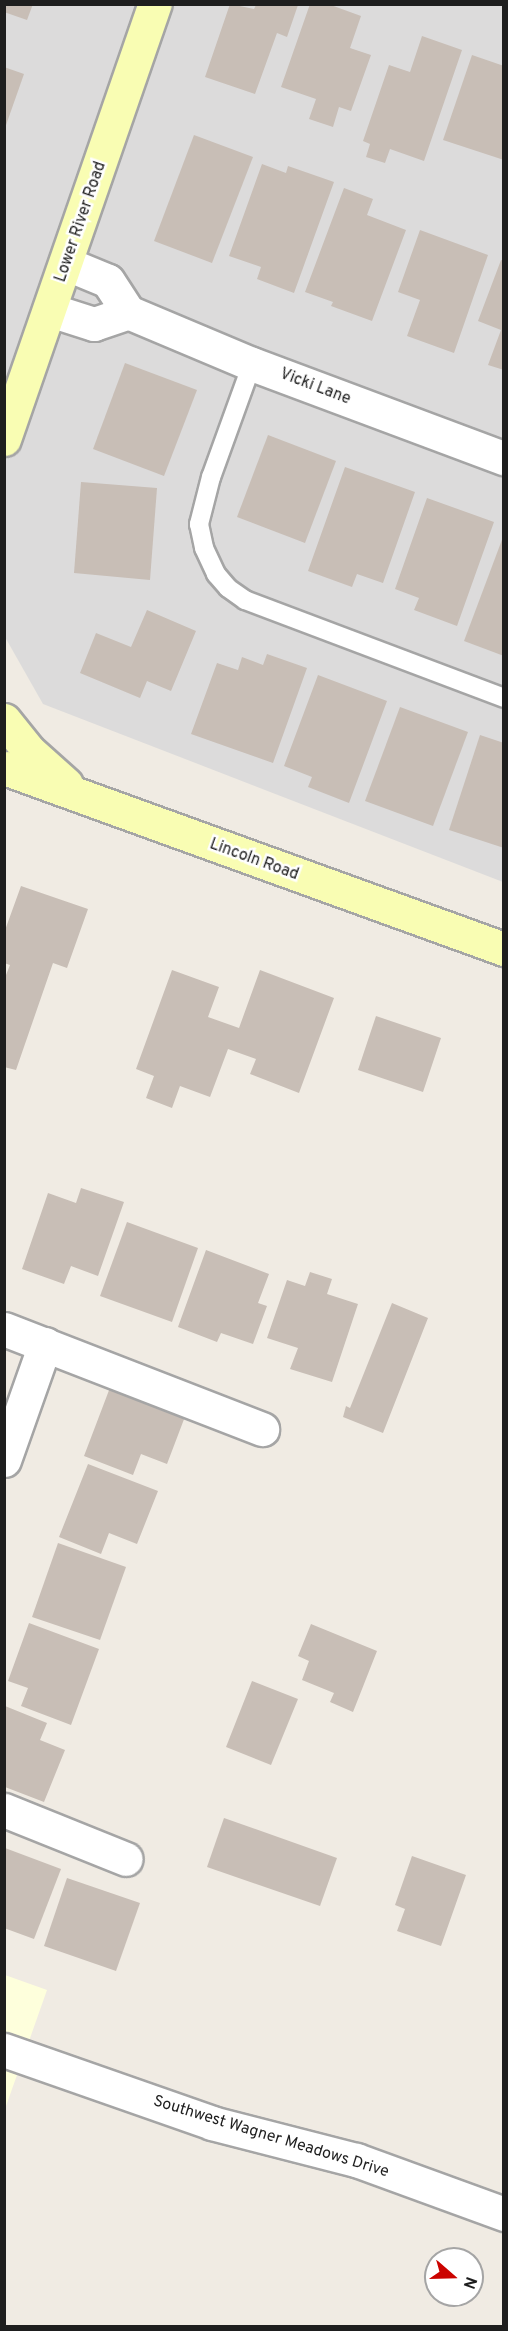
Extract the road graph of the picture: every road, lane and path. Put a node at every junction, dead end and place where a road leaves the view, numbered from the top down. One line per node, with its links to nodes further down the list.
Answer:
1 (155, 4): 2 (street, Lower River Road)
2 (67, 264): 3 (street, Lower River Road); 4 (street)
3 (50, 310): 4 (street); 6 (street, Lower River Road)
4 (128, 312): 5 (street, Vicki Lane)
5 (252, 364): 7 (street, Vicki Lane); 8 (lane)
6 (4, 439)
7 (504, 458)
8 (504, 698)
9 (4, 720): 11 (street)
10 (4, 768): 11 (street, Lincoln Road)
11 (78, 795): 12 (street, Lincoln Road)
12 (504, 949)
13 (4, 1329): 14 (street)
14 (45, 1344): 15 (street); 16 (street)
15 (262, 1429)
16 (4, 1460)
17 (4, 1810): 18 (street)
18 (126, 1859)
19 (4, 2050): 20 (street, Southwest Wagner Meadows Drive)
20 (504, 2214)

